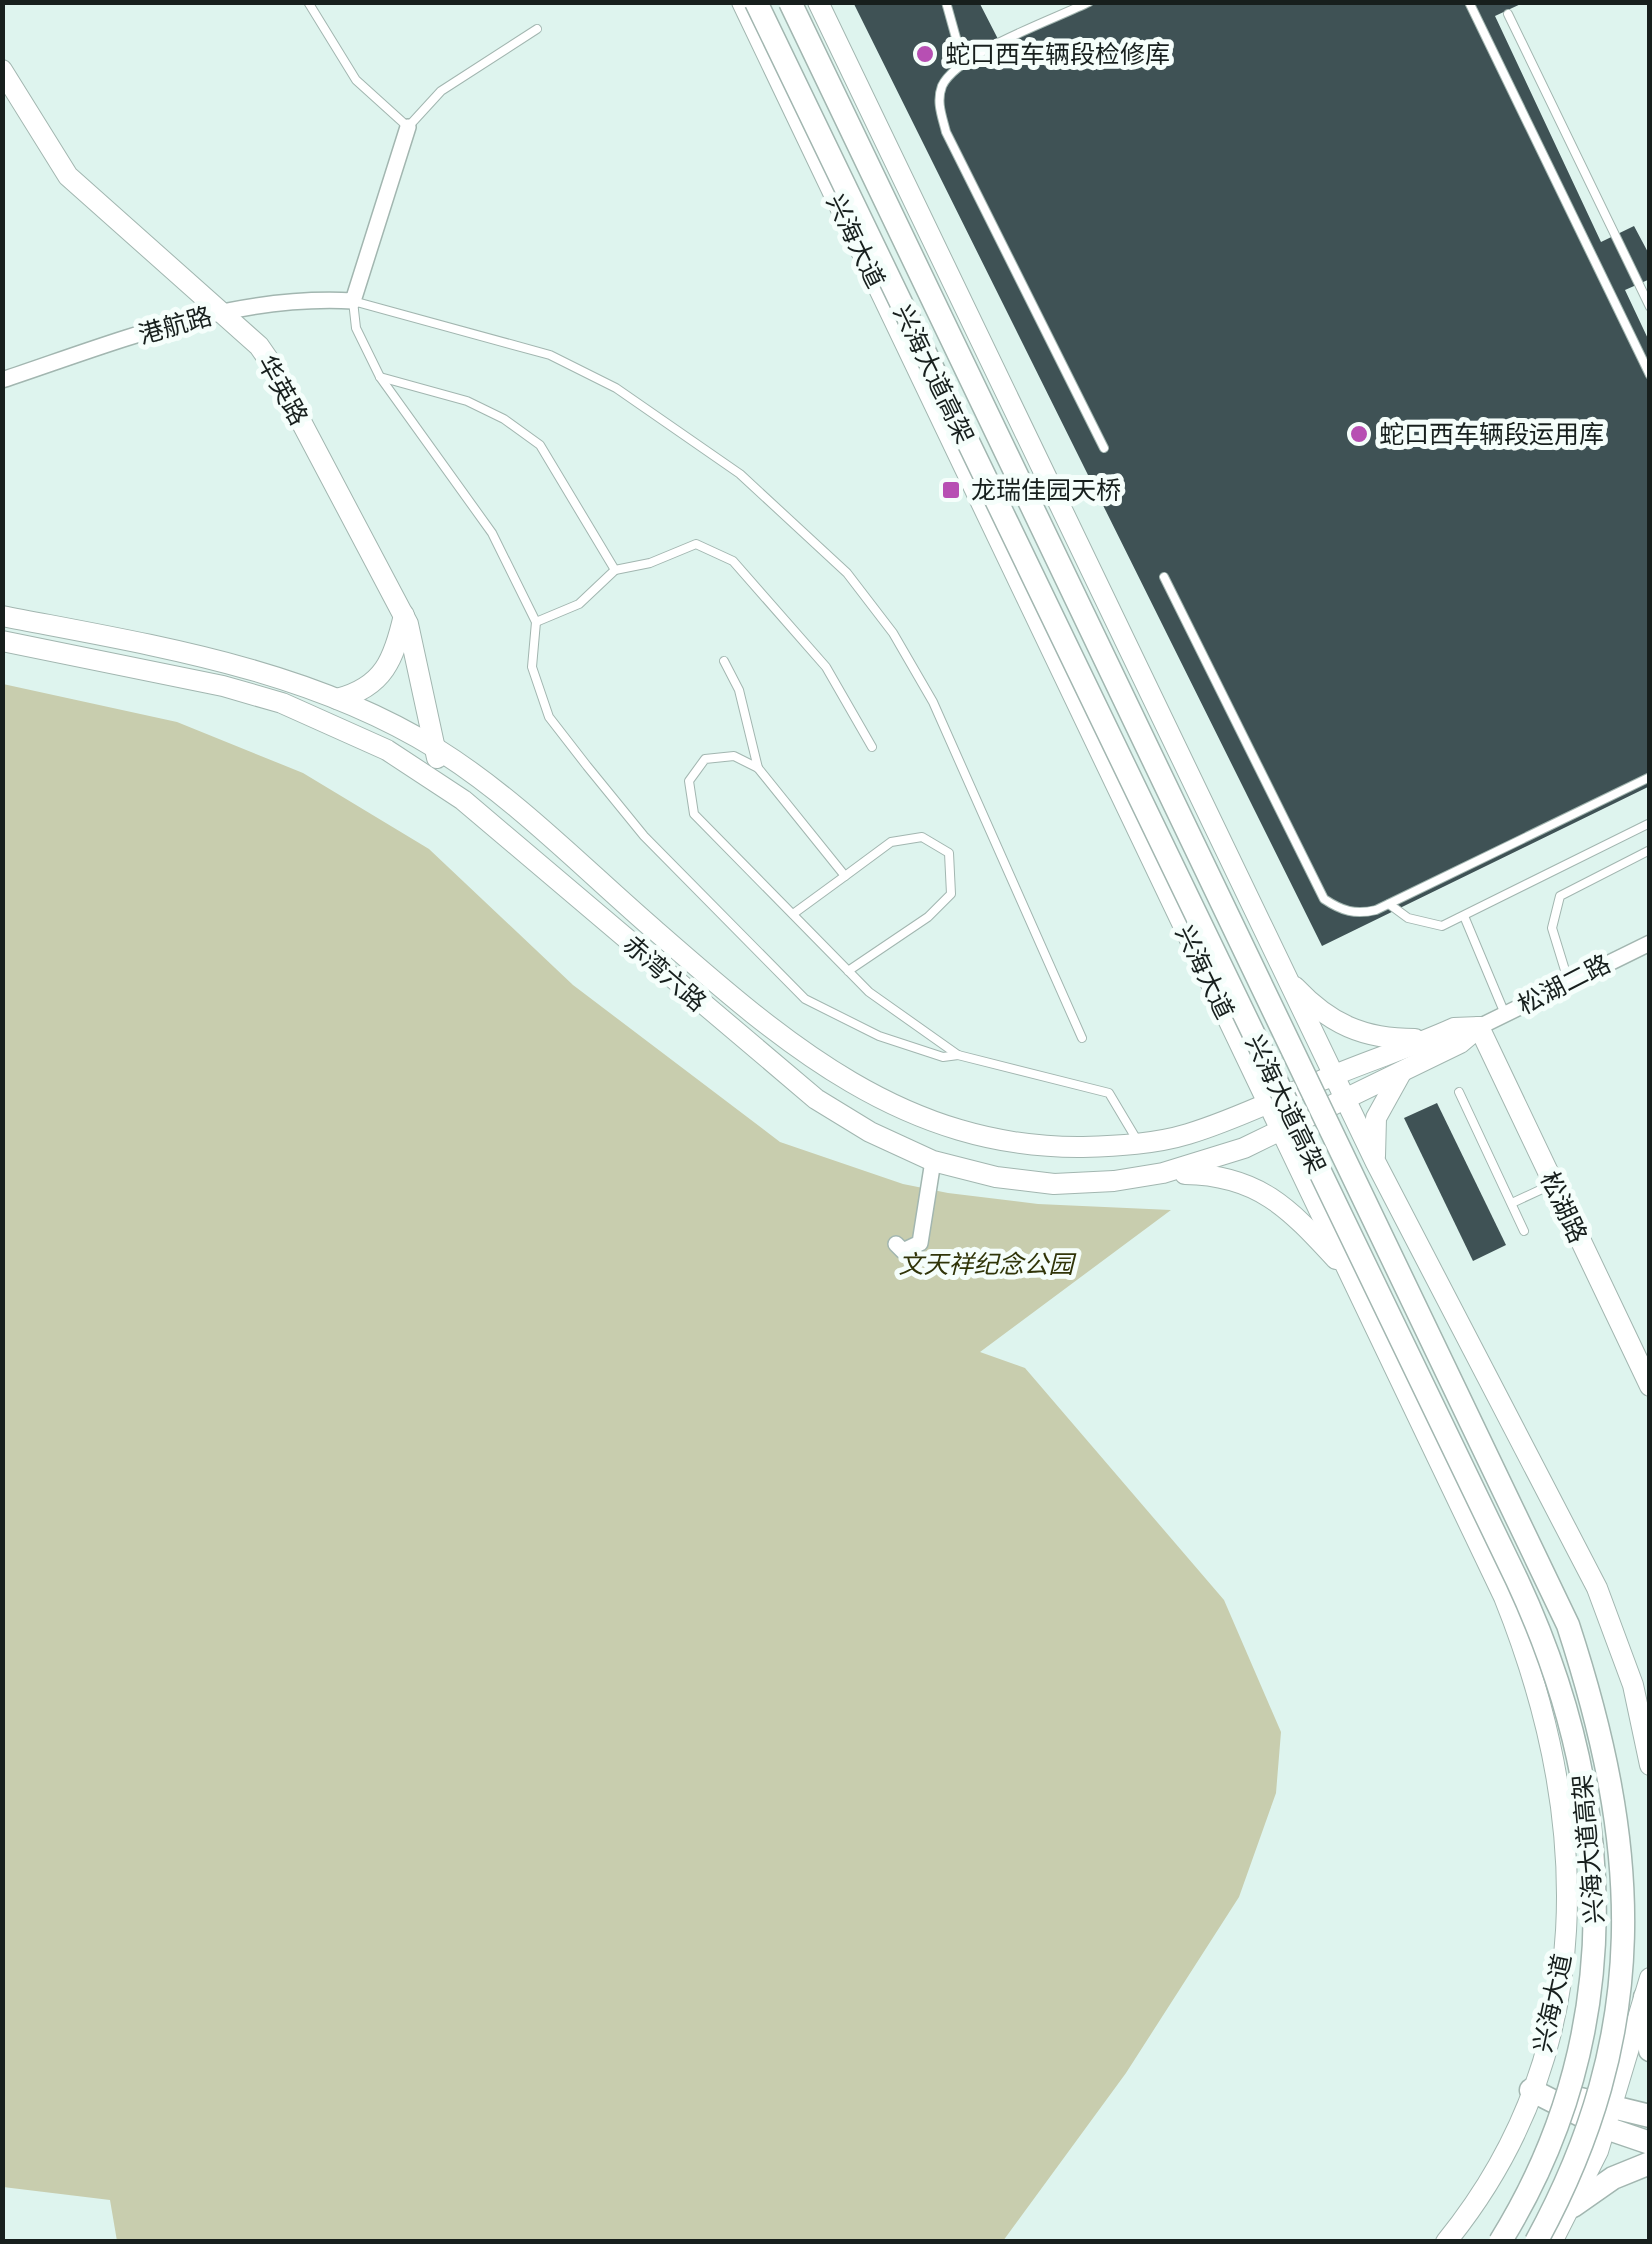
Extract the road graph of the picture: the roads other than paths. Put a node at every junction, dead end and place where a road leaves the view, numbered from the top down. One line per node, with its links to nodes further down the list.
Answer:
1 (308, 2): 13 (lane)
2 (742, 2): 53 (street, 兴海大道)
3 (756, 2): 76 (main road, 兴海大道高架, bridge)
4 (790, 2): 77 (main road, 兴海大道高架, bridge)
5 (818, 2): 42 (street)
6 (946, 2): 11 (lane)
7 (1089, 2): 11 (lane)
8 (1469, 2): 17 (lane)
9 (1508, 14): 15 (lane)
10 (537, 29): 13 (lane)
11 (963, 63): 20 (lane)
12 (2, 70): 16 (street, 华英路)
13 (408, 127): 14 (street)
14 (352, 302): 16 (street, 港航路); 18 (lane); 46 (lane)
15 (1650, 308)
16 (221, 312): 19 (street, 港航路); 23 (street, 华英路)
17 (1650, 376)
18 (380, 377): 21 (lane); 25 (lane)
19 (2, 380)
20 (1104, 448)
21 (615, 570): 25 (lane); 29 (lane)
22 (1164, 577): 32 (lane)
23 (404, 614): 28 (street); 30 (street, 华英路)
24 (2, 616): 28 (street, 赤湾六路)
25 (536, 622): 48 (lane)
26 (2, 640): 33 (street, 赤湾六路)
27 (724, 661): 31 (lane)
28 (337, 700): 30 (street, 赤湾六路)
29 (872, 747)
30 (436, 748): 33 (street, 华英路); 55 (street, 赤湾六路)
31 (758, 768): 36 (lane); 38 (lane)
32 (1650, 777)
33 (442, 785): 56 (street, 赤湾六路)
34 (1650, 822): 39 (lane)
35 (1650, 850): 43 (lane)
36 (844, 876): 38 (lane); 41 (lane)
37 (1388, 902): 39 (lane)
38 (793, 914): 41 (lane)
39 (1464, 916): 44 (lane)
40 (1650, 942): 43 (street, 松湖二路)
41 (848, 972): 48 (lane)
42 (1284, 975): 47 (street); 50 (street)
43 (1568, 980): 44 (street, 松湖二路)
44 (1505, 1014): 45 (street, 松湖二路)
45 (1479, 1027): 47 (street); 49 (street); 59 (street, 松湖路)
46 (1082, 1038)
47 (1430, 1039): 50 (street)
48 (958, 1054): 55 (lane)
49 (1403, 1070): 52 (street); 57 (street)
50 (1333, 1075): 52 (street); 53 (street, 赤湾六路)
51 (1459, 1092): 60 (lane)
52 (1344, 1098): 54 (street, 赤湾六路); 57 (street)
53 (1268, 1102): 54 (street, 兴海大道); 55 (street, 赤湾六路)
54 (1282, 1132): 58 (street, 赤湾六路); 63 (street, 兴海大道)
55 (1138, 1144)
56 (932, 1161): 58 (street, 赤湾六路); 62 (street)
57 (1376, 1164): 65 (street)
58 (1163, 1173): 63 (street)
59 (1553, 1184): 60 (lane); 64 (street, 松湖路)
60 (1512, 1204): 61 (lane)
61 (1524, 1230)
62 (896, 1244)
63 (1351, 1275): 68 (street, 兴海大道)
64 (1650, 1386)
65 (1650, 1765)
66 (1648, 1987): 67 (main road); 69 (street)
67 (1650, 2050)
68 (1531, 2090): 69 (main road); 71 (main road); 75 (street, 兴海大道)
69 (1614, 2105): 70 (main road); 71 (street)
70 (1650, 2116)
71 (1606, 2128): 72 (main road); 74 (street)
72 (1650, 2142)
73 (1650, 2163): 74 (main road)
74 (1574, 2206): 78 (street)
75 (1446, 2242)
76 (1500, 2242)
77 (1536, 2242)
78 (1552, 2242)

